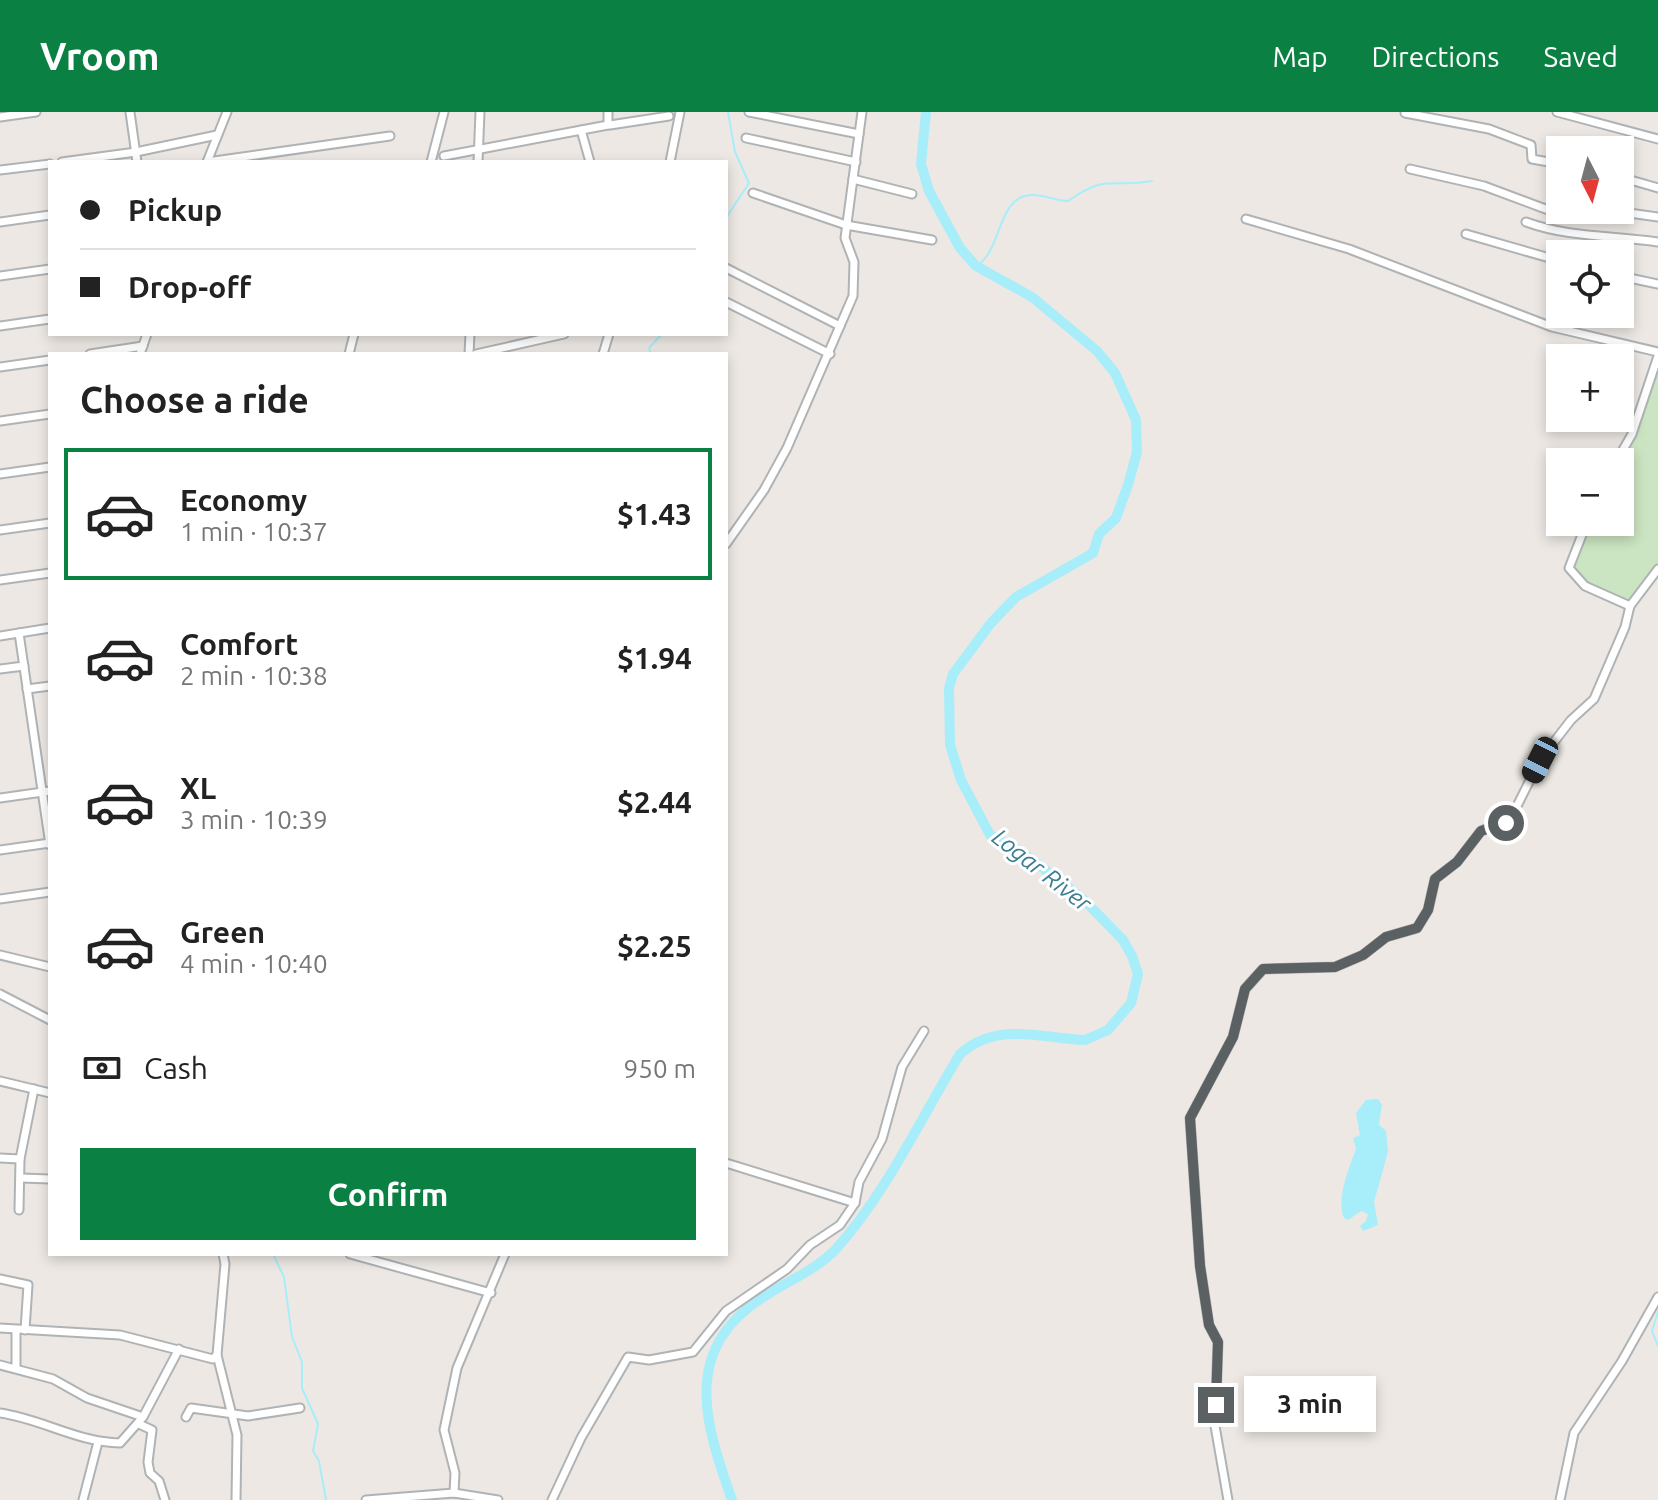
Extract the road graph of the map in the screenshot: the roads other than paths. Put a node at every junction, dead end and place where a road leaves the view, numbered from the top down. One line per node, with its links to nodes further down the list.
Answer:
1 (36, 112): 13 (street)
2 (130, 112): 22 (street)
3 (227, 112): 17 (street)
4 (444, 112): 28 (street)
5 (480, 112): 21 (street)
6 (608, 112): 14 (street)
7 (680, 112): 31 (street)
8 (749, 112): 16 (street)
9 (862, 112): 16 (street)
10 (1557, 112): 20 (street)
11 (1405, 113): 33 (street)
12 (669, 116): 14 (street)
13 (0, 117)
14 (610, 125): 15 (street)
15 (581, 130): 21 (street); 30 (street)
16 (859, 134): 32 (street)
17 (217, 135): 22 (street); 26 (street)
18 (390, 136): 27 (street)
19 (746, 138): 32 (street)
20 (1658, 139)
21 (478, 150): 23 (street); 29 (street)
22 (136, 152): 24 (street); 25 (street)
23 (444, 156)
24 (77, 160)
25 (137, 160)
26 (208, 160)
27 (221, 160)
28 (432, 160)
29 (478, 160)
30 (589, 160)
31 (670, 160)
32 (856, 162): 37 (street)
33 (1546, 162)
34 (48, 164): 36 (street)
35 (1410, 169): 43 (street)
36 (0, 170)
37 (853, 179): 41 (street); 47 (street)
38 (1634, 181): 39 (street)
39 (1658, 188)
40 (753, 193): 47 (street)
41 (912, 194)
42 (48, 215): 45 (street)
43 (1658, 217)
44 (1246, 219): 66 (street)
45 (0, 222)
46 (1526, 222): 50 (street)
47 (846, 225): 49 (street); 60 (street)
48 (1466, 234): 51 (street)
49 (932, 240)
50 (1658, 242)
51 (1546, 257)
52 (48, 269): 54 (street)
53 (728, 269): 60 (street)
54 (0, 276)
55 (1634, 279): 56 (street)
56 (1658, 284)
57 (728, 303): 65 (street)
58 (48, 319): 59 (street)
59 (0, 326)
60 (840, 326): 65 (street)
61 (555, 336): 64 (street)
62 (141, 350): 63 (street)
63 (116, 352)
64 (485, 352)
65 (830, 354): 77 (street)
66 (1658, 354): 71 (street)
67 (48, 360): 68 (street)
68 (0, 367)
69 (48, 414): 70 (street)
70 (0, 421)
71 (1624, 448)
72 (48, 467): 73 (street)
73 (0, 474)
74 (48, 523): 75 (street)
75 (0, 530)
76 (1582, 536): 81 (street)
77 (728, 541)
78 (1658, 569): 81 (street)
79 (48, 573): 80 (street)
80 (0, 580)
81 (1630, 606): 136 (street)
82 (48, 629): 83 (street)
83 (19, 633): 84 (street); 85 (street)
84 (0, 636)
85 (24, 666): 86 (street); 88 (street)
86 (0, 669)
87 (48, 686): 88 (street)
88 (27, 689): 89 (street)
89 (46, 791): 90 (street); 91 (street)
90 (0, 798)
91 (48, 818)
92 (48, 844): 93 (street)
93 (0, 850)
94 (48, 892): 95 (street)
95 (0, 899)
96 (0, 955): 97 (street)
97 (48, 967)
98 (0, 994): 99 (street)
99 (48, 1019)
100 (924, 1031): 109 (street)
101 (0, 1081): 102 (street)
102 (34, 1089): 103 (street); 105 (street)
103 (48, 1092)
104 (0, 1158): 105 (street)
105 (20, 1159): 107 (street)
106 (728, 1164): 109 (street)
107 (21, 1178): 108 (street); 110 (street)
108 (48, 1179)
109 (855, 1203): 135 (street)
110 (19, 1210)
111 (223, 1256): 120 (street)
112 (357, 1256): 115 (street)
113 (504, 1256): 115 (street)
114 (0, 1279): 118 (street)
115 (491, 1293): 129 (street)
116 (1658, 1297): 137 (street)
117 (0, 1328): 118 (street)
118 (20, 1330): 119 (street); 122 (street)
119 (179, 1349): 120 (street); 127 (street)
120 (217, 1355): 125 (street)
121 (0, 1365): 122 (street)
122 (16, 1367): 127 (street)
123 (300, 1408): 125 (street)
124 (0, 1413): 128 (street)
125 (232, 1415): 126 (street); 132 (street)
126 (186, 1417)
127 (141, 1420): 128 (street); 131 (street)
128 (98, 1442): 130 (street)
129 (454, 1493): 133 (street); 134 (street)
130 (83, 1500)
131 (165, 1500)
132 (236, 1500)
133 (366, 1500)
134 (498, 1500)
135 (552, 1500)
136 (1228, 1500)
137 (1560, 1500)

